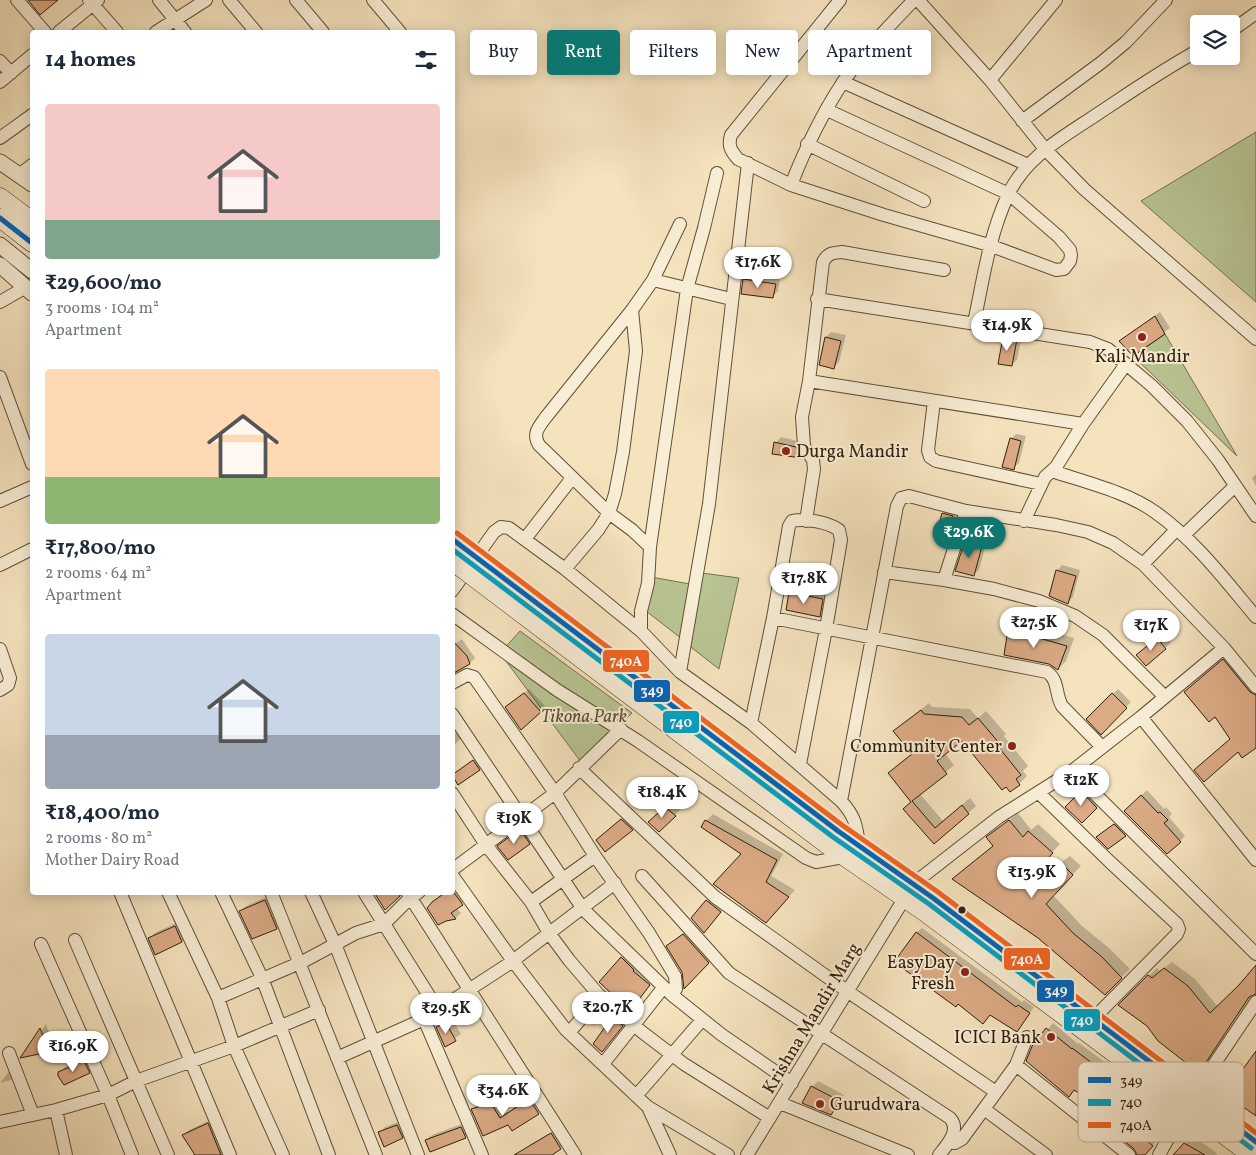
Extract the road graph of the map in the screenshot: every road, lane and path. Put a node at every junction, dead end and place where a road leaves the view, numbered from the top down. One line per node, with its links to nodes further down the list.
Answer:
1 (17, 0): 18 (street)
2 (159, 0): 16 (street)
3 (206, 0): 16 (street)
4 (229, 0): 23 (street)
5 (296, 0): 24 (street)
6 (373, 0): 25 (street)
7 (840, 0): 40 (street)
8 (914, 0): 32 (street)
9 (918, 0): 14 (street)
10 (938, 0): 14 (street)
11 (1056, 0): 30 (street)
12 (1166, 0): 35 (street)
13 (93, 2): 19 (street); 20 (street)
14 (929, 10): 30 (street)
15 (1256, 13): 17 (street)
16 (175, 20): 21 (street); 22 (street)
17 (1240, 25)
18 (44, 30)
19 (61, 30)
20 (115, 30)
21 (159, 30)
22 (183, 30)
23 (254, 30)
24 (321, 30)
25 (398, 30)
26 (1190, 55): 38 (street)
27 (30, 57): 29 (street)
28 (0, 61): 29 (street)
29 (11, 73): 31 (street)
30 (990, 80): 35 (street)
31 (0, 82)
32 (843, 82): 33 (street); 41 (street)
33 (827, 110): 37 (street); 47 (street)
34 (30, 116): 36 (street)
35 (1022, 121): 38 (street)
36 (0, 138)
37 (807, 144): 46 (street); 49 (street)
38 (1045, 149): 41 (street); 67 (street)
39 (0, 162): 44 (street)
40 (748, 163): 46 (street); 62 (street)
41 (1028, 165): 47 (street)
42 (30, 167): 44 (street)
43 (717, 174): 60 (street)
44 (19, 175): 45 (street)
45 (30, 183)
46 (791, 185): 55 (street)
47 (1008, 194): 55 (street); 55 (street)
48 (0, 196): 51 (main road)
49 (924, 201)
50 (0, 218): 53 (main road)
51 (30, 219)
52 (680, 224): 59 (street)
53 (30, 241)
54 (0, 245): 57 (street)
55 (989, 245): 66 (street)
56 (0, 265): 61 (street)
57 (30, 269)
58 (944, 270): 63 (street)
59 (653, 280): 60 (street); 65 (street)
60 (686, 289): 62 (street); 88 (street)
61 (29, 290): 64 (street)
62 (731, 299): 105 (street)
63 (817, 299): 66 (street); 70 (street)
64 (0, 302)
65 (632, 310): 75 (street); 81 (street)
66 (974, 323): 68 (street)
67 (1256, 339)
68 (1126, 364): 72 (street); 77 (street)
69 (0, 377): 73 (street)
70 (809, 381): 71 (street); 83 (street)
71 (934, 401): 72 (street); 76 (street)
72 (1083, 424): 74 (street)
73 (30, 459)
74 (1052, 471): 76 (street); 85 (street)
75 (572, 478): 81 (street); 86 (street)
76 (1040, 484): 84 (street)
77 (1234, 486): 82 (street); 85 (street)
78 (30, 488): 79 (street)
79 (0, 501)
80 (966, 511): 84 (street); 94 (street); 95 (street)
81 (608, 513): 88 (street); 93 (street)
82 (1256, 516)
83 (806, 521): 99 (street); 100 (street)
84 (1024, 521): 91 (street)
85 (1180, 532): 91 (street); 98 (street)
86 (525, 539): 93 (street); 96 (street)
87 (455, 541): 124 (main road, bridge)
88 (650, 547): 101 (street)
89 (30, 550): 92 (street)
90 (455, 563): 126 (main road, bridge)
91 (1143, 564): 103 (street)
92 (0, 565)
93 (566, 569): 101 (street)
94 (884, 572): 95 (street); 102 (street)
95 (944, 580): 109 (street)
96 (455, 587)
97 (455, 616): 113 (street)
98 (1256, 617)
99 (773, 618): 100 (street); 112 (street)
100 (826, 629): 102 (street); 115 (street)
101 (641, 631): 105 (street)
102 (871, 639): 114 (street); 121 (street)
103 (1224, 648): 107 (street); 109 (street)
104 (0, 649): 108 (street)
105 (680, 672): 112 (street)
106 (455, 681): 118 (street)
107 (1256, 687)
108 (0, 690)
109 (1165, 697): 110 (street)
110 (1141, 717): 114 (street); 127 (street)
111 (455, 719): 122 (street)
112 (752, 723): 115 (street)
113 (621, 730): 116 (street); 126 (street)
114 (1102, 747): 117 (street)
115 (800, 764): 121 (street)
116 (579, 768): 118 (street); 155 (street)
117 (1072, 771): 119 (street); 150 (street)
118 (555, 793): 122 (street); 125 (street)
119 (1039, 793): 133 (street); 163 (street)
120 (455, 798): 123 (street)
121 (841, 801): 124 (street)
122 (521, 818): 123 (street); 131 (street)
123 (486, 845): 128 (street); 143 (street)
124 (859, 847): 133 (main road)
125 (595, 856): 131 (street); 132 (street)
126 (843, 857): 142 (main road)
127 (1256, 860)
128 (455, 868)
129 (642, 876): 168 (street)
130 (455, 879): 151 (street)
131 (562, 879): 143 (street); 144 (street)
132 (615, 883): 144 (street); 156 (street)
133 (913, 884): 163 (main road)
134 (121, 895): 175 (street)
135 (169, 895): 158 (street)
136 (222, 895): 153 (street)
137 (272, 895): 152 (street)
138 (312, 895): 149 (street)
139 (366, 895): 145 (street)
140 (411, 895): 145 (street)
141 (413, 895): 154 (street)
142 (904, 900): 155 (street, Krishna Mandir Marg); 176 (main road)
143 (530, 902): 146 (street)
144 (583, 909): 146 (street); 156 (street)
145 (384, 924): 149 (street); 161 (street)
146 (549, 934): 151 (street); 157 (street)
147 (75, 940): 181 (street)
148 (41, 944): 184 (street)
149 (335, 944): 152 (street); 170 (street)
150 (1256, 954)
151 (513, 961): 154 (street); 167 (street)
152 (300, 963): 153 (street); 160 (street)
153 (262, 978): 158 (street); 166 (street)
154 (469, 991): 161 (street); 209 (street)
155 (847, 991): 168 (street, Krishna Mandir Marg); 183 (street)
156 (668, 992): 164 (street); 165 (street)
157 (600, 996): 165 (street); 167 (street)
158 (218, 998): 171 (street)
159 (1256, 1002): 178 (street)
160 (319, 1010): 166 (street); 174 (street)
161 (438, 1010): 162 (street)
162 (424, 1019): 170 (street); 208 (street)
163 (1093, 1019): 177 (main road)
164 (702, 1020): 173 (street); 182 (street)
165 (634, 1026): 173 (street); 179 (street)
166 (280, 1027): 171 (street); 205 (street)
167 (569, 1033): 179 (street)
168 (821, 1034): 182 (street, Krishna Mandir Marg); 195 (street)
169 (1027, 1037): 180 (street)
170 (374, 1041): 174 (street); 207 (street)
171 (234, 1046): 175 (street); 204 (street)
172 (10, 1053): 190 (street)
173 (672, 1055): 185 (street); 192 (street)
174 (337, 1058): 206 (street)
175 (192, 1061): 181 (street); 203 (street)
176 (1135, 1062)
177 (1144, 1062)
178 (1216, 1062)
179 (602, 1064): 185 (street)
180 (1016, 1065): 183 (street); 191 (street)
181 (136, 1081): 184 (street); 202 (street)
182 (792, 1083): 186 (street, Krishna Mandir Marg)
183 (996, 1092): 188 (street)
184 (108, 1095): 189 (street); 201 (street)
185 (636, 1096): 187 (street)
186 (780, 1102): 192 (street, Krishna Mandir Marg); 213 (street)
187 (648, 1107): 210 (street); 211 (street)
188 (984, 1109): 195 (street); 215 (street)
189 (56, 1110): 190 (street); 200 (street)
190 (33, 1115): 193 (street)
191 (1078, 1115)
192 (770, 1118): 212 (street, Krishna Mandir Marg)
193 (0, 1122)
194 (1244, 1135): 199 (main road)
195 (949, 1142): 214 (street)
196 (1112, 1142): 216 (street)
197 (1166, 1142): 217 (street)
198 (1236, 1142): 218 (main road)
199 (1256, 1142)
200 (66, 1155)
201 (132, 1155)
202 (168, 1155)
203 (230, 1155)
204 (283, 1155)
205 (329, 1155)
206 (376, 1155)
207 (418, 1155)
208 (482, 1155)
209 (575, 1155)
210 (670, 1155)
211 (728, 1155)
212 (747, 1155)
213 (908, 1155)
214 (939, 1155)
215 (1046, 1155)
216 (1128, 1155)
217 (1159, 1155)
218 (1251, 1155)

